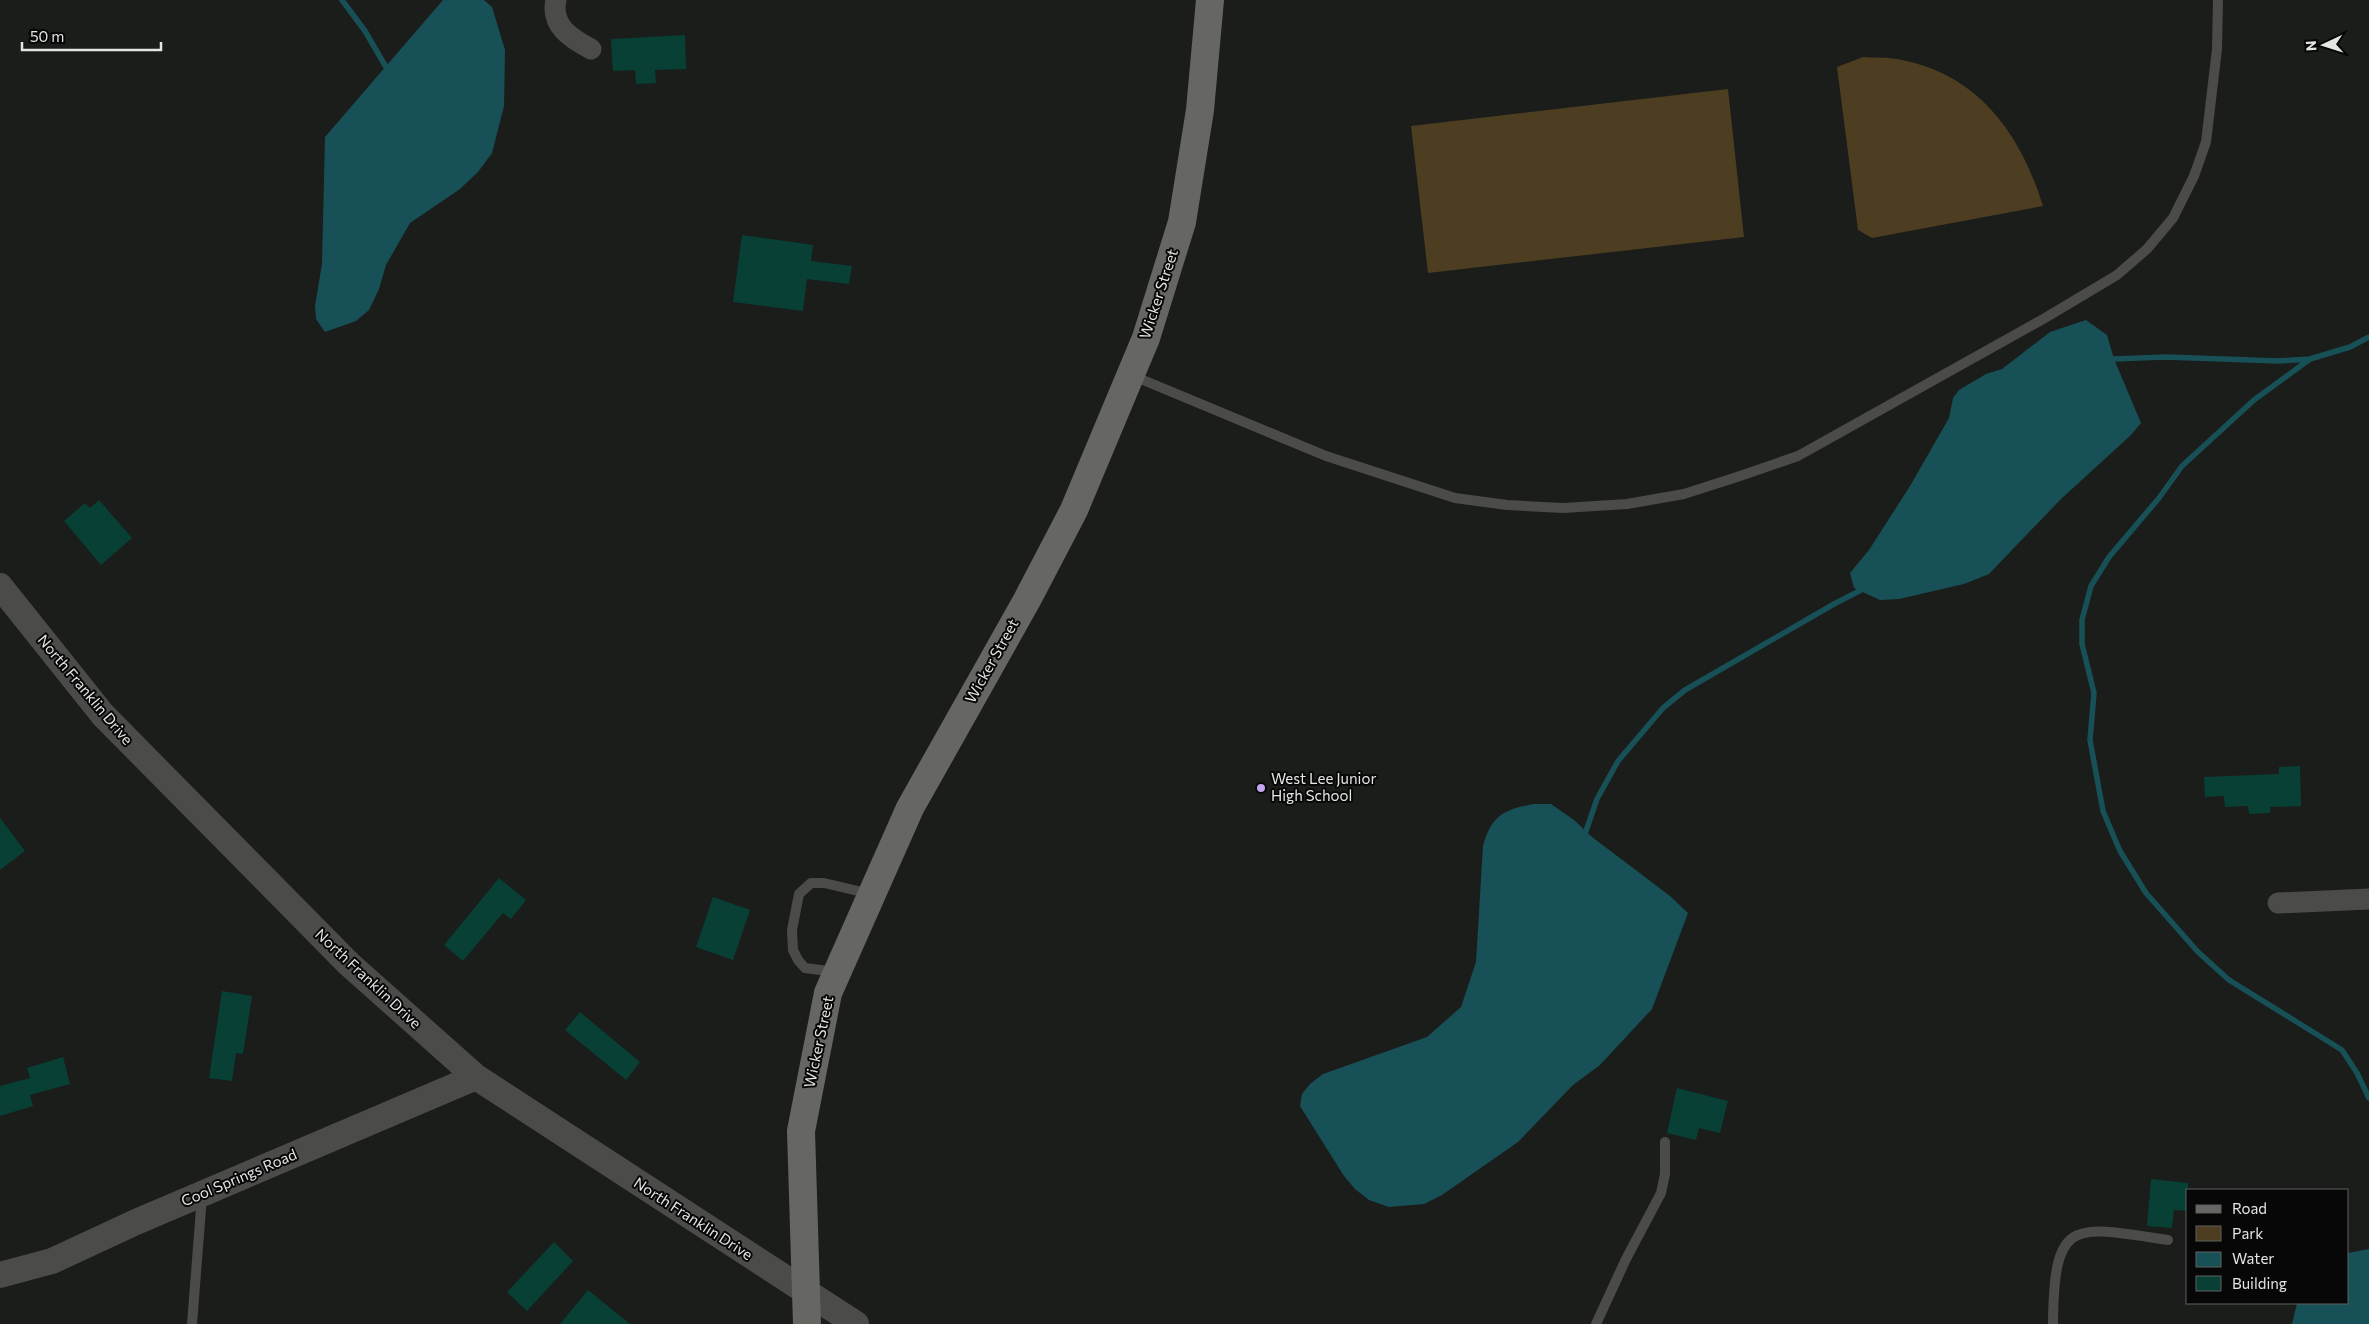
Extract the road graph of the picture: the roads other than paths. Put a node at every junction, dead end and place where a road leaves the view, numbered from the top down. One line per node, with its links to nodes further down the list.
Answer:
1 (556, 0): 4 (street)
2 (1210, 0): 5 (main road, Wicker Street)
3 (2218, 0): 5 (lane)
4 (591, 49)
5 (1130, 374): 7 (main road, Wicker Street)
6 (0, 586): 11 (street, North Franklin Drive)
7 (872, 894): 10 (main road, Wicker Street); 10 (lane)
8 (2369, 899): 9 (street)
9 (2278, 903)
10 (838, 972): 16 (main road, Wicker Street)
11 (476, 1077): 13 (street, Cool Springs Road); 16 (street, North Franklin Drive)
12 (1665, 1142): 20 (lane)
13 (202, 1195): 15 (street, Cool Springs Road); 17 (lane)
14 (2168, 1240): 21 (lane)
15 (0, 1275)
16 (805, 1292): 18 (main road, Wicker Street); 19 (street, North Franklin Drive)
17 (192, 1324)
18 (807, 1324)
19 (856, 1324)
20 (1596, 1324)
21 (2053, 1324)

